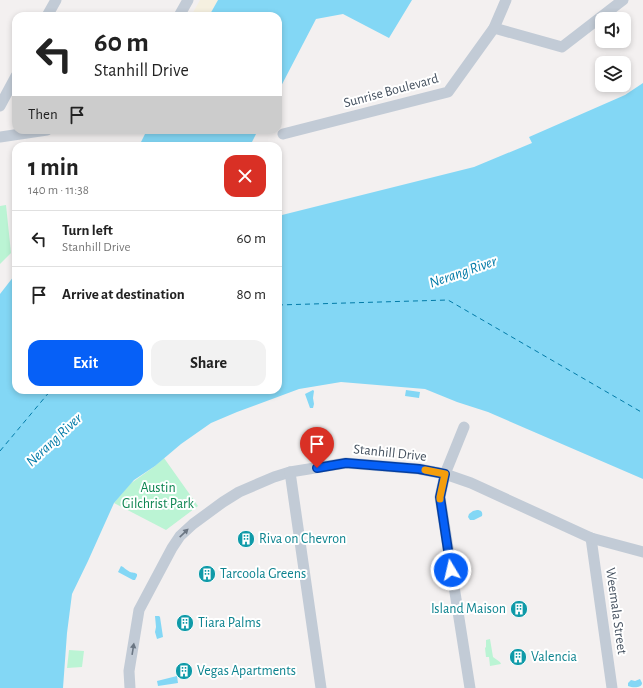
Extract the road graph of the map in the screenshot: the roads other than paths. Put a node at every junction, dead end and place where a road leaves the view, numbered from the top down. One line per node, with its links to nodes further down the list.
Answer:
1 (56, 0): 5 (street)
2 (188, 0): 6 (street)
3 (506, 0): 7 (street, Sunrise Boulevard)
4 (623, 0): 7 (street)
5 (49, 12)
6 (181, 12)
7 (494, 28): 11 (street, Sunrise Boulevard)
8 (12, 84): 9 (street)
9 (0, 106)
10 (20, 134): 12 (street)
11 (283, 134)
12 (0, 137)
13 (464, 427): 15 (street)
14 (290, 472): 15 (street, Stanhill Drive); 18 (street, Stanhill Drive, one-way to 14); 19 (street)
15 (445, 474): 16 (street, Stanhill Drive); 20 (street)
16 (591, 538): 17 (street, Stanhill Drive); 21 (street, Weemala Street)
17 (643, 552)
18 (130, 688)
19 (321, 688)
20 (470, 688)
21 (612, 688)

